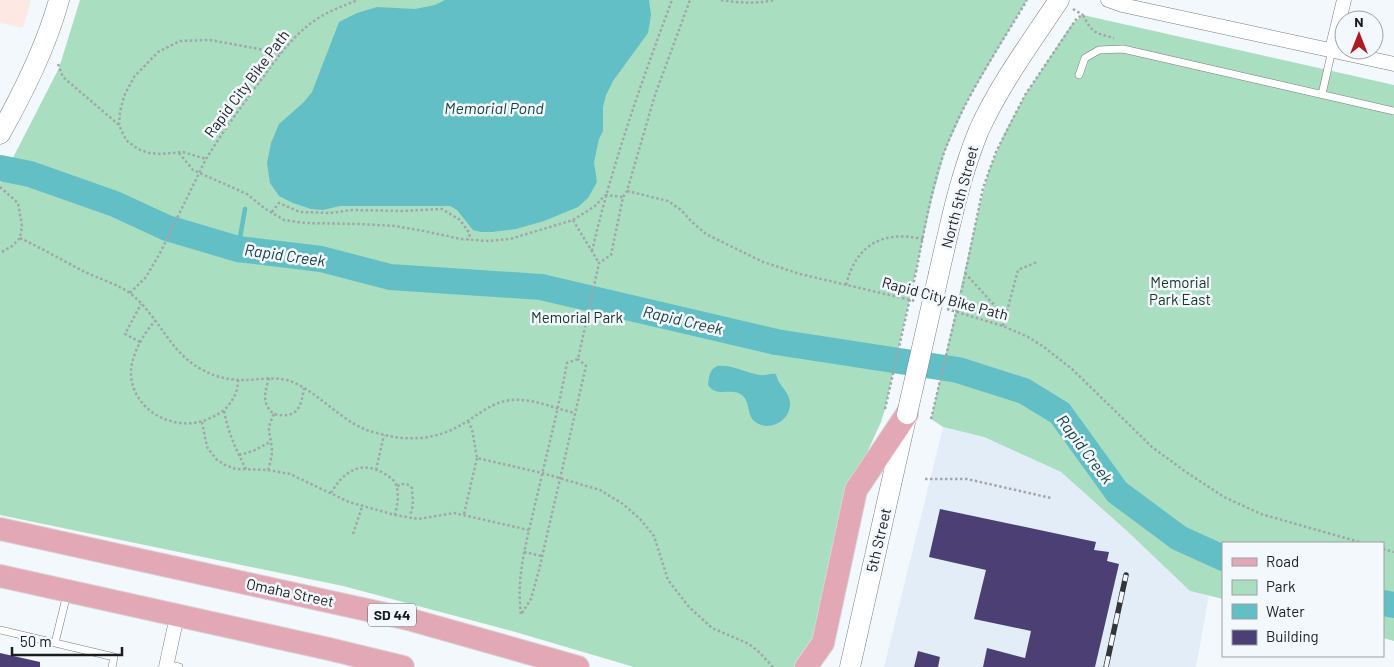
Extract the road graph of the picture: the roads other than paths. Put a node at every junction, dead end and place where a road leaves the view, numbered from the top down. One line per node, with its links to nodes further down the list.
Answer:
1 (59, 0): 10 (main road)
2 (1059, 0): 11 (main road, North 5th Street, bridge)
3 (1108, 0): 5 (street)
4 (1344, 0): 5 (street)
5 (1332, 50): 6 (street); 8 (lane)
6 (1394, 64)
7 (1079, 75): 8 (lane)
8 (1322, 94): 9 (lane)
9 (1394, 111)
10 (2, 131)
11 (907, 414): 22 (main road); 23 (main road, 5th Street)
12 (0, 530): 21 (main road, Omaha Street / SD 44)
13 (0, 576): 14 (main road)
14 (68, 591): 15 (main road); 17 (lane)
15 (177, 616): 18 (street); 20 (main road)
16 (0, 630): 17 (lane)
17 (54, 643): 19 (lane)
18 (170, 666)
19 (112, 667)
20 (403, 667)
21 (578, 667)
22 (806, 667)
23 (850, 667)

